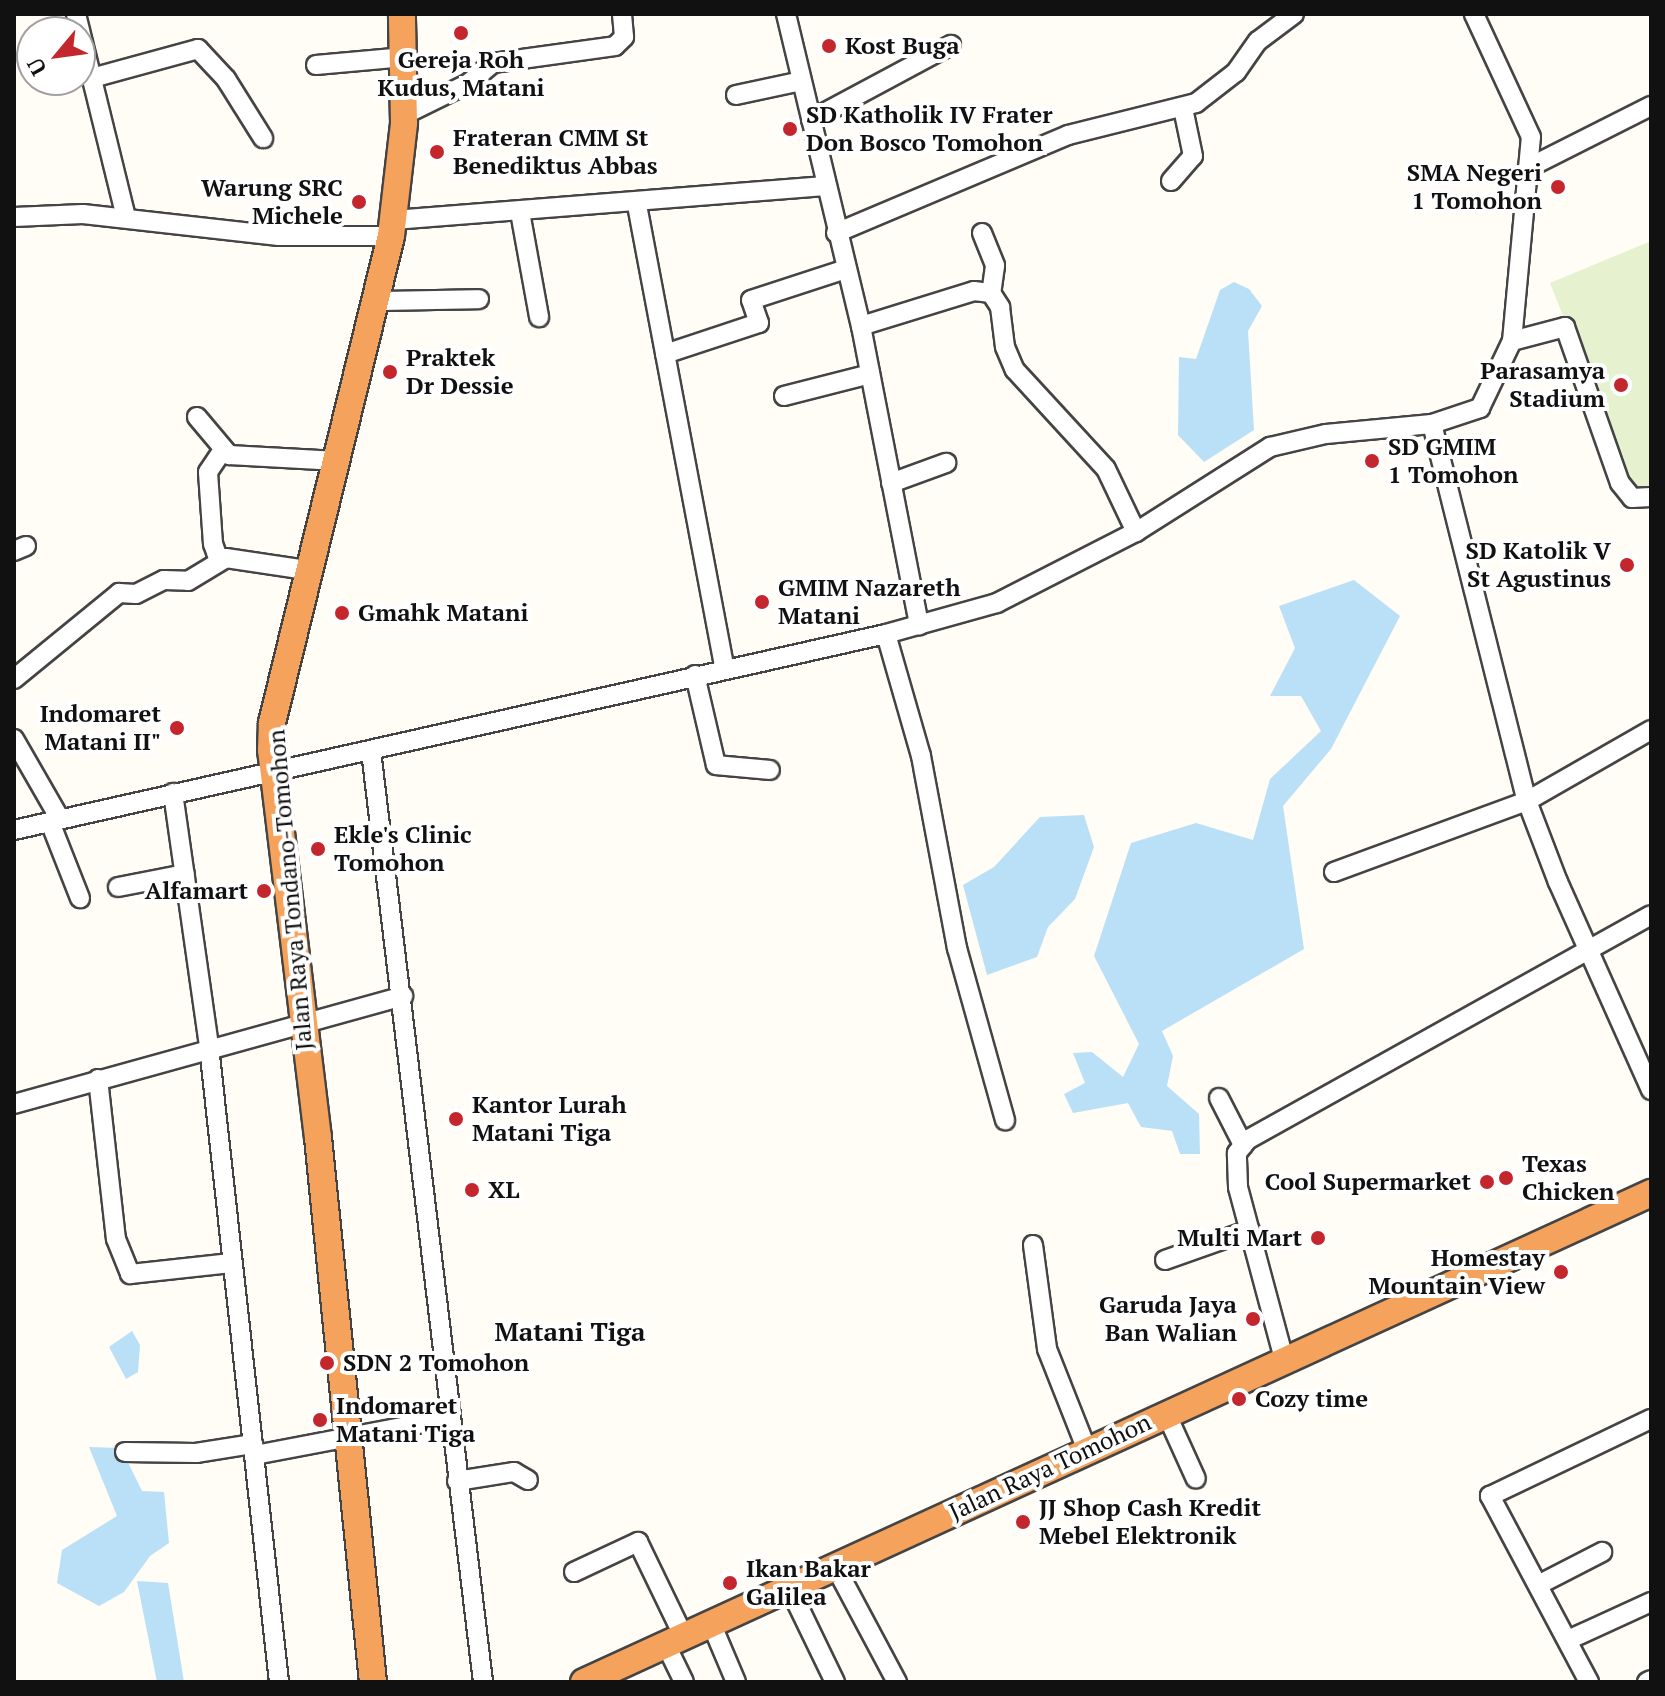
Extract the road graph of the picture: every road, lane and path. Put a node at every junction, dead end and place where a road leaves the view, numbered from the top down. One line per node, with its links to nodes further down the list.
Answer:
1 (402, 14): 7 (highway, Jalan Raya Tondano-Tomohon)
2 (622, 14): 15 (street)
3 (786, 14): 10 (street)
4 (1294, 14): 14 (street)
5 (1474, 14): 18 (street)
6 (951, 45): 16 (street)
7 (405, 57): 8 (street); 15 (highway, Jalan Raya Tondano-Tomohon)
8 (316, 65)
9 (96, 77): 17 (street)
10 (802, 81): 12 (street); 16 (street)
11 (96, 94): 24 (street)
12 (736, 95)
13 (1651, 106): 18 (street)
14 (1183, 108): 19 (street); 26 (street)
15 (404, 115): 25 (highway, Jalan Raya Tondano-Tomohon)
16 (811, 120): 20 (street)
17 (263, 138)
18 (1528, 168): 34 (street)
19 (1171, 181)
20 (826, 186): 21 (street); 26 (street)
21 (637, 205): 22 (street); 35 (street)
22 (520, 212): 25 (street); 32 (street)
23 (14, 217): 24 (street)
24 (126, 217): 25 (street)
25 (392, 228): 31 (highway, Jalan Raya Tondano-Tomohon)
26 (836, 233): 28 (street)
27 (982, 233): 29 (street)
28 (846, 269): 33 (street); 35 (street)
29 (991, 293): 33 (street); 45 (street)
30 (479, 299): 31 (street)
31 (379, 301): 41 (highway, Jalan Raya Tondano-Tomohon)
32 (539, 317)
33 (861, 326): 36 (street)
34 (1512, 341): 39 (street); 44 (street)
35 (665, 354): 50 (street)
36 (870, 374): 37 (street); 43 (street)
37 (784, 396)
38 (197, 417): 40 (street)
39 (1432, 424): 45 (street); 59 (street)
40 (222, 451): 41 (street); 46 (street)
41 (338, 461): 47 (highway, Jalan Raya Tondano-Tomohon)
42 (946, 463): 43 (street)
43 (891, 483): 48 (street)
44 (1651, 497)
45 (1136, 532): 48 (street)
46 (219, 561): 47 (street); 52 (street)
47 (313, 571): 57 (highway, Jalan Raya Tondano-Tomohon)
48 (919, 625): 49 (street)
49 (886, 634): 50 (street); 75 (street)
50 (725, 670): 51 (street)
51 (695, 675): 55 (street); 56 (street)
52 (14, 679)
53 (1651, 730): 59 (street)
54 (14, 739): 60 (street)
55 (371, 751): 57 (street); 68 (street)
56 (770, 770)
57 (274, 774): 58 (street); 69 (highway, Jalan Raya Tondano-Tomohon)
58 (173, 793): 60 (street); 63 (street)
59 (1527, 801): 62 (street); 67 (street)
60 (55, 820): 61 (street); 65 (street)
61 (14, 830)
62 (1334, 872)
63 (185, 874): 64 (street); 70 (street)
64 (118, 887)
65 (80, 898)
66 (1651, 915): 67 (street)
67 (1589, 948): 72 (street); 76 (street)
68 (403, 996): 69 (street); 84 (street)
69 (300, 1022): 70 (street); 86 (highway, Jalan Raya Tondano-Tomohon)
70 (209, 1047): 71 (street); 81 (street)
71 (98, 1079): 74 (street); 81 (street)
72 (1651, 1090)
73 (1219, 1098): 76 (street)
74 (14, 1104)
75 (1005, 1120)
76 (1243, 1145): 78 (street)
77 (1651, 1193): 82 (highway, Jalan Raya Tomohon)
78 (1250, 1230): 80 (street); 82 (street)
79 (1033, 1245): 88 (street)
80 (1165, 1260)
81 (231, 1263): 87 (street)
82 (1284, 1359): 83 (highway, Jalan Raya Tomohon)
83 (1166, 1413): 88 (highway, Jalan Raya Tomohon); 90 (street)
84 (449, 1418): 86 (street); 92 (street)
85 (1651, 1419): 96 (street)
86 (349, 1440): 87 (street); 103 (highway, Jalan Raya Tondano-Tomohon)
87 (254, 1450): 89 (street); 102 (street)
88 (1087, 1450): 94 (highway, Jalan Raya Tomohon)
89 (125, 1452)
90 (1196, 1479)
91 (528, 1480): 92 (street)
92 (457, 1481): 104 (street)
93 (1602, 1552): 96 (street)
94 (835, 1566): 97 (highway, Jalan Raya Tomohon); 109 (street)
95 (574, 1572): 100 (street)
96 (1540, 1584): 101 (street)
97 (789, 1587): 99 (highway, Jalan Raya Tomohon); 108 (street)
98 (1651, 1602): 101 (street)
99 (711, 1623): 100 (highway, Jalan Raya Tomohon); 107 (street)
100 (674, 1639): 105 (highway, Jalan Raya Tomohon); 106 (street)
101 (1568, 1640): 110 (street)
102 (279, 1682)
103 (373, 1682)
104 (483, 1682)
105 (584, 1682)
106 (684, 1682)
107 (736, 1682)
108 (835, 1682)
109 (897, 1682)
110 (1589, 1682)

